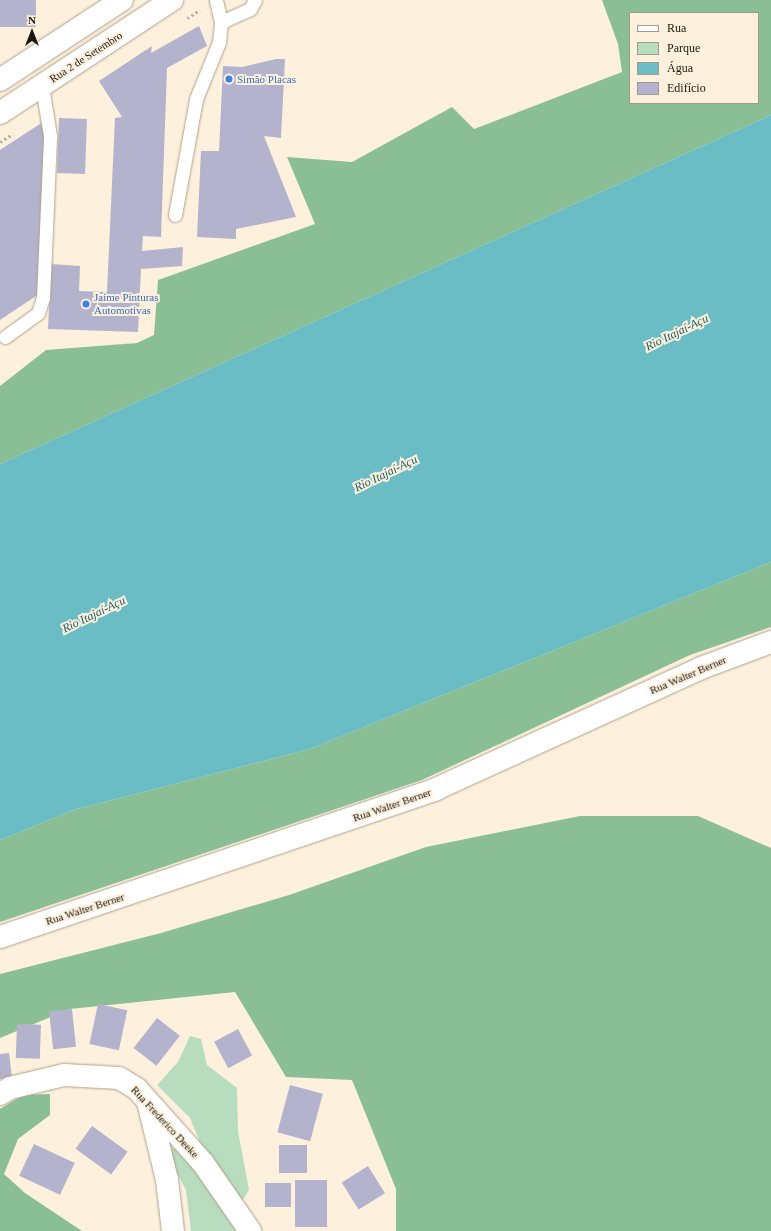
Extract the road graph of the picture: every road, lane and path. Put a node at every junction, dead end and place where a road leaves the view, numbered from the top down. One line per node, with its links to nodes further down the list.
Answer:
1 (122, 0): 6 (street)
2 (172, 0): 7 (street, Rua 2 de Setembro)
3 (216, 0): 5 (lane)
4 (255, 0): 5 (lane)
5 (221, 22): 9 (lane)
6 (0, 80)
7 (42, 86): 8 (street, Rua 2 de Setembro); 10 (lane)
8 (0, 113)
9 (174, 215)
10 (5, 337)
11 (771, 642): 12 (street, Rua Walter Berner)
12 (0, 937)
13 (0, 1094): 14 (street, Rua Frederico Deeke)
14 (147, 1099): 15 (street); 16 (street, Rua Frederico Deeke)
15 (173, 1231)
16 (250, 1231)

